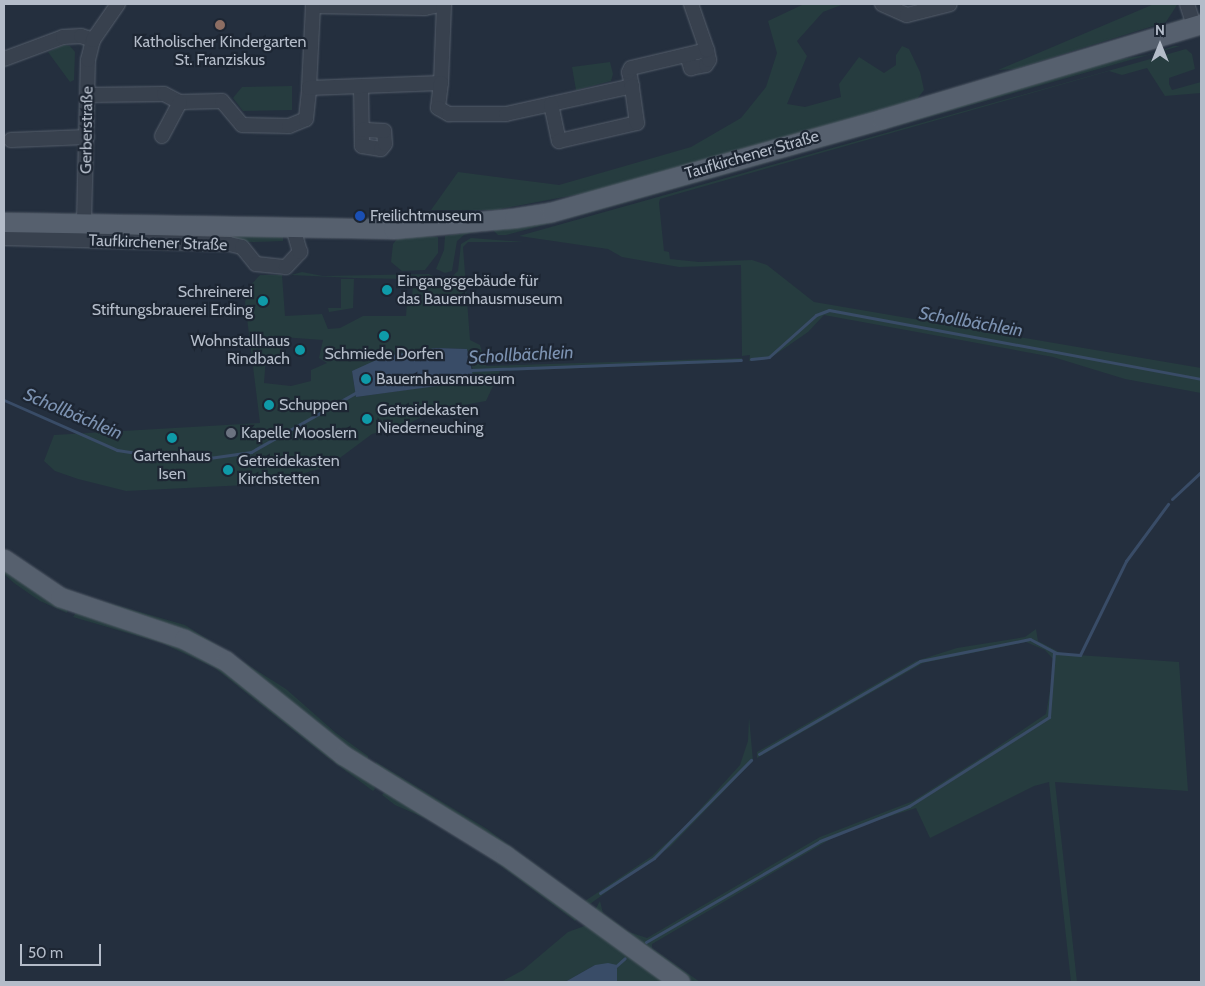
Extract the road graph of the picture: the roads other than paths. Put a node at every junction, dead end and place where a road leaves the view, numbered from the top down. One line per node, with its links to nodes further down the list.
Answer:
1 (118, 4): 9 (street)
2 (444, 4): 7 (street); 11 (street)
3 (691, 4): 12 (street)
4 (882, 4): 5 (street)
5 (950, 4)
6 (1188, 4): 8 (street)
7 (312, 5): 14 (street)
8 (1198, 25): 24 (main road, Taufkirchener Straße)
9 (93, 40): 10 (street); 15 (street, Gerberstraße)
10 (4, 59)
11 (441, 83): 13 (street); 17 (street)
12 (632, 86): 17 (street); 17 (street)
13 (361, 87): 14 (street); 18 (street)
14 (310, 88): 16 (street)
15 (88, 95): 16 (street); 20 (street, Gerberstraße)
16 (180, 102): 19 (street)
17 (551, 104)
18 (362, 130)
19 (162, 136)
20 (88, 137): 21 (street); 23 (street, Gerberstraße)
21 (6, 139)
22 (4, 222): 23 (main road, Taufkirchener Straße)
23 (84, 222): 24 (main road, Taufkirchener Straße)
24 (293, 227): 25 (street, Taufkirchener Straße)
25 (4, 238)
26 (4, 559): 27 (main road)
27 (680, 982)

